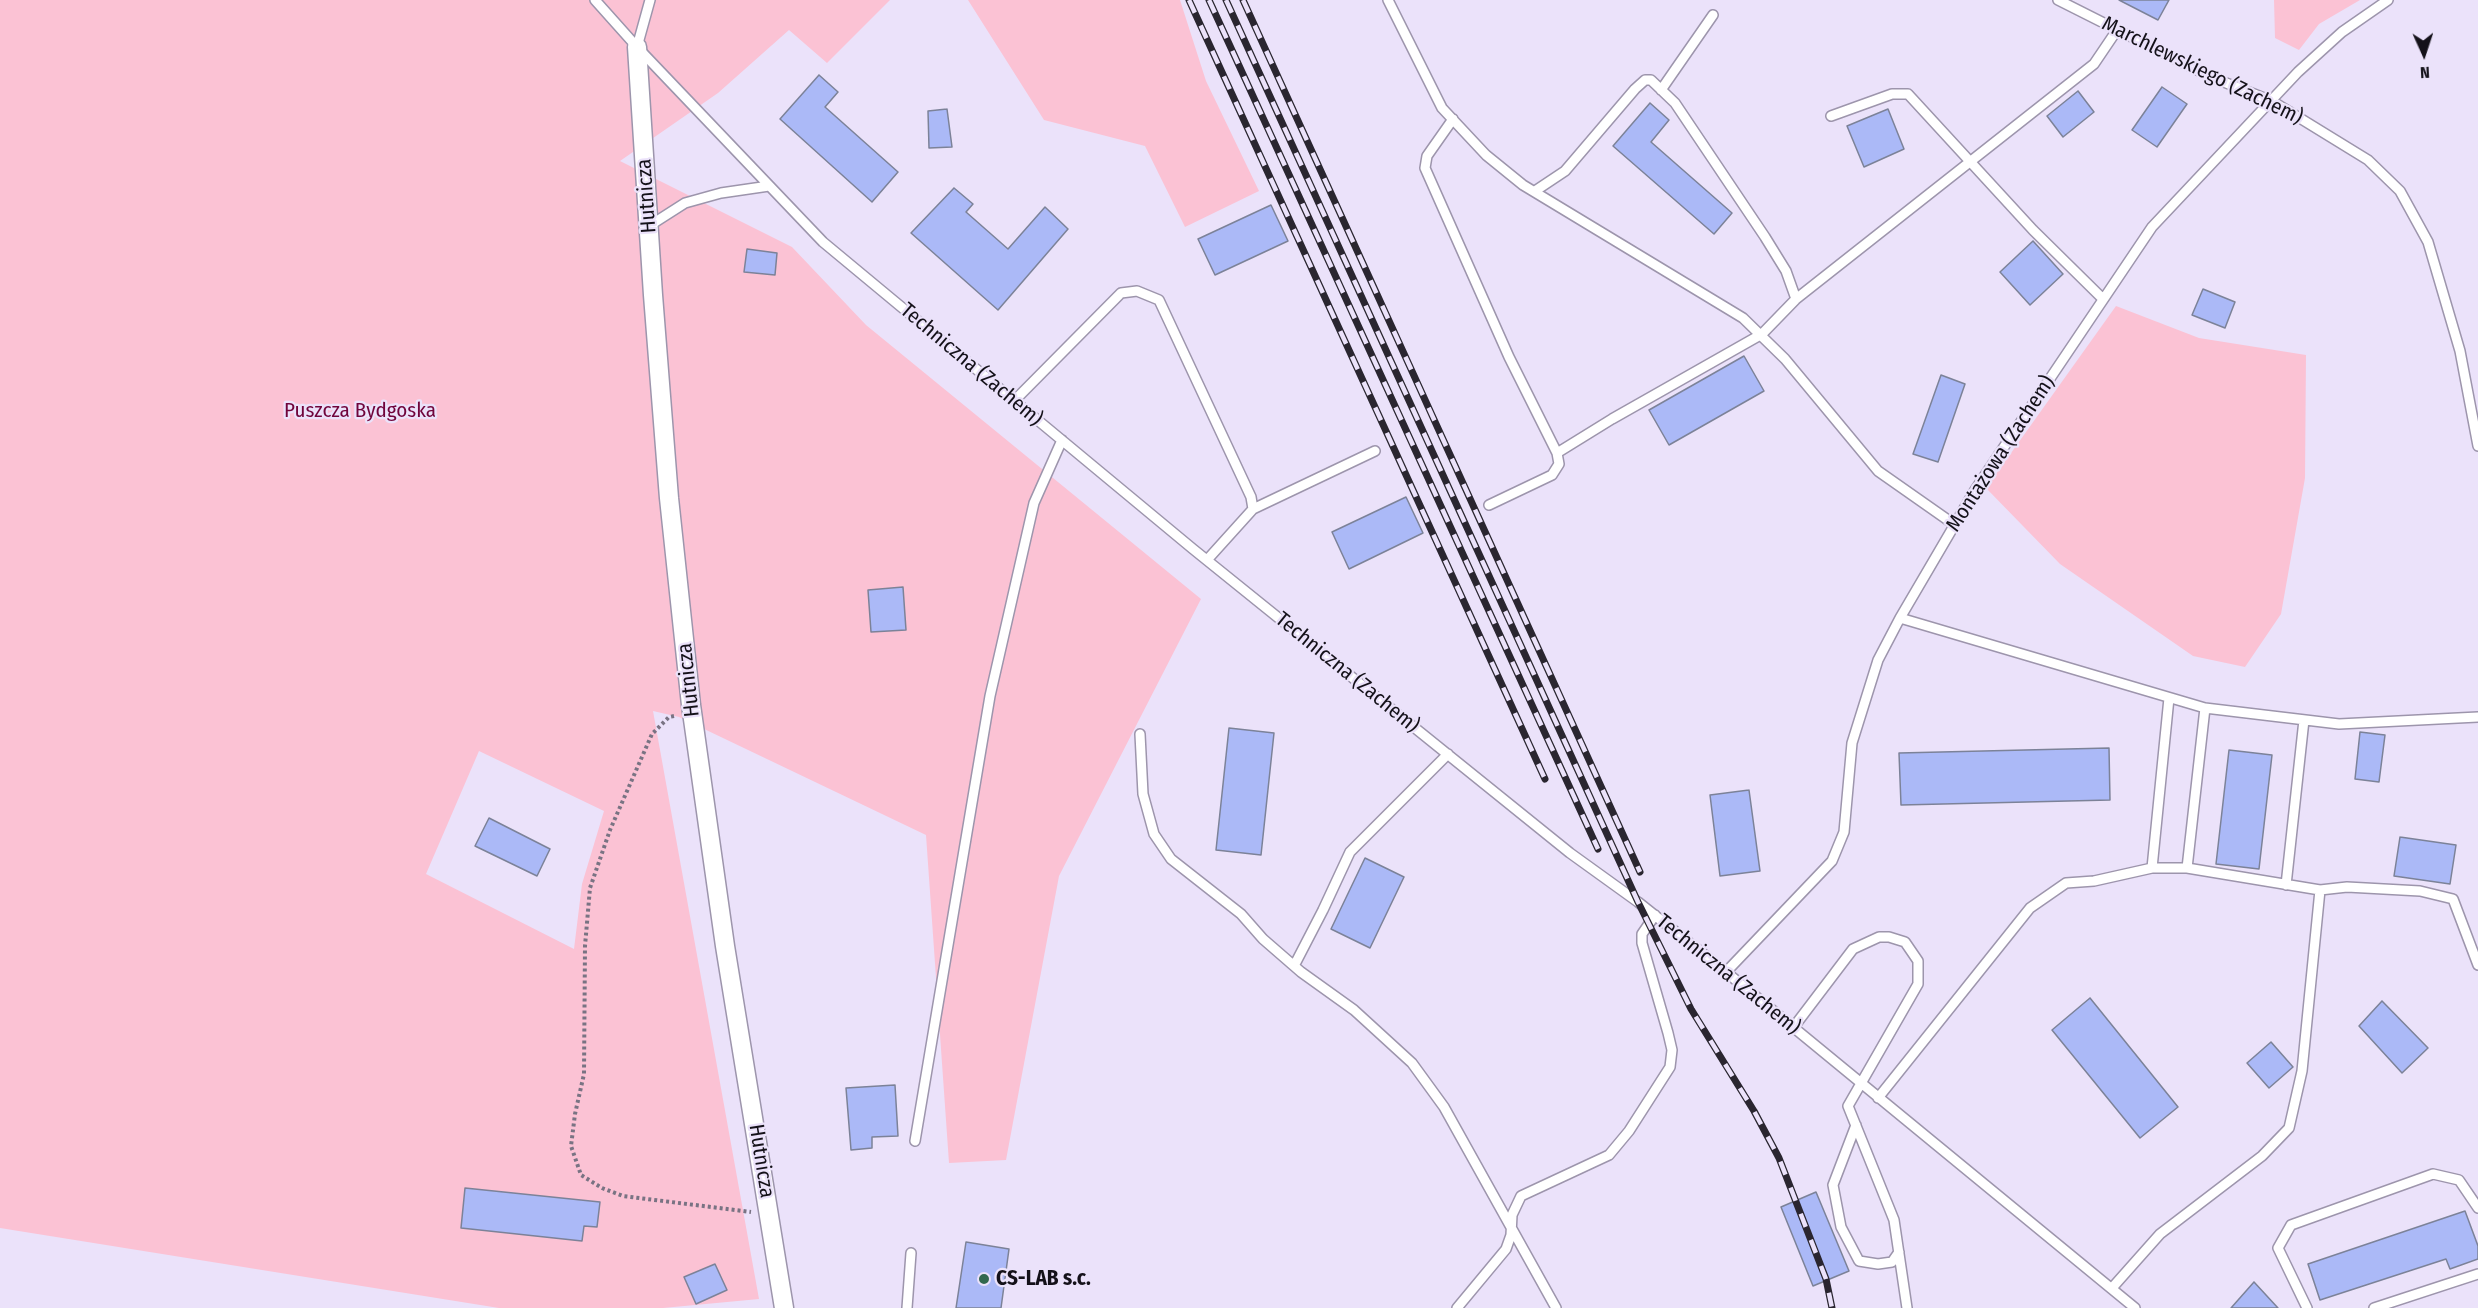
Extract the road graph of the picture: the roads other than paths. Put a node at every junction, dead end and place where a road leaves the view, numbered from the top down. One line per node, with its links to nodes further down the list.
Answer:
1 (595, 0): 8 (lane, Techniczna (Zachem))
2 (650, 0): 8 (lane)
3 (1388, 0): 12 (lane)
4 (2058, 0): 7 (lane, Marchlewskiego (Zachem))
5 (2388, 0): 10 (lane, Montażowa (Zachem))
6 (1713, 15): 9 (lane)
7 (2117, 30): 10 (lane, Marchlewskiego (Zachem)); 13 (lane)
8 (637, 47): 14 (lane, Techniczna (Zachem)); 16 (street, Hutnicza)
9 (1661, 90): 15 (lane); 17 (lane)
10 (2272, 101): 18 (lane, Montażowa (Zachem)); 22 (lane, Marchlewskiego (Zachem))
11 (1831, 116): 13 (lane)
12 (1453, 119): 15 (lane); 24 (lane)
13 (1971, 163): 17 (lane); 18 (lane)
14 (769, 186): 16 (lane); 20 (lane, Techniczna (Zachem))
15 (1535, 191): 19 (lane)
16 (649, 226): 55 (street, Hutnicza)
17 (1796, 299): 19 (lane)
18 (2103, 299): 27 (lane, Montażowa (Zachem))
19 (1762, 334): 24 (lane); 27 (lane)
20 (1014, 401): 21 (lane, Techniczna (Zachem)); 26 (lane)
21 (1062, 440): 28 (lane, Techniczna (Zachem)); 48 (lane)
22 (2478, 446)
23 (1375, 451): 26 (lane)
24 (1557, 453): 25 (lane)
25 (1489, 506)
26 (1253, 509): 28 (lane)
27 (1955, 525): 29 (lane, Montażowa (Zachem))
28 (1207, 560): 35 (lane, Techniczna (Zachem))
29 (1900, 618): 30 (lane); 43 (lane, Montażowa (Zachem))
30 (2169, 698): 31 (lane); 36 (lane)
31 (2205, 708): 33 (lane); 37 (lane)
32 (2478, 717): 33 (lane)
33 (2304, 720): 38 (lane)
34 (1140, 734): 42 (lane)
35 (1448, 754): 40 (lane, Techniczna (Zachem)); 42 (lane)
36 (2152, 868): 37 (lane); 46 (lane)
37 (2187, 868): 38 (lane)
38 (2286, 885): 39 (lane)
39 (2320, 890): 41 (lane); 54 (lane)
40 (1655, 915): 43 (lane, Techniczna (Zachem)); 50 (lane)
41 (2478, 965)
42 (1294, 966): 50 (lane)
43 (1726, 972): 44 (lane, Techniczna (Zachem))
44 (1793, 1028): 45 (lane, Techniczna (Zachem)); 45 (lane)
45 (1862, 1085): 46 (lane, Techniczna (Zachem)); 47 (lane)
46 (1878, 1098): 54 (lane, Techniczna (Zachem))
47 (1856, 1125): 51 (lane); 51 (lane)
48 (915, 1141)
49 (2478, 1208): 61 (lane)
50 (1511, 1229): 57 (lane); 58 (lane)
51 (1899, 1252): 59 (lane)
52 (911, 1253): 56 (lane)
53 (2478, 1274): 62 (lane)
54 (2112, 1288): 60 (lane, Techniczna (Zachem))
55 (784, 1308)
56 (907, 1308)
57 (1457, 1308)
58 (1556, 1308)
59 (1907, 1308)
60 (2135, 1308)
61 (2307, 1308)
62 (2374, 1308)

